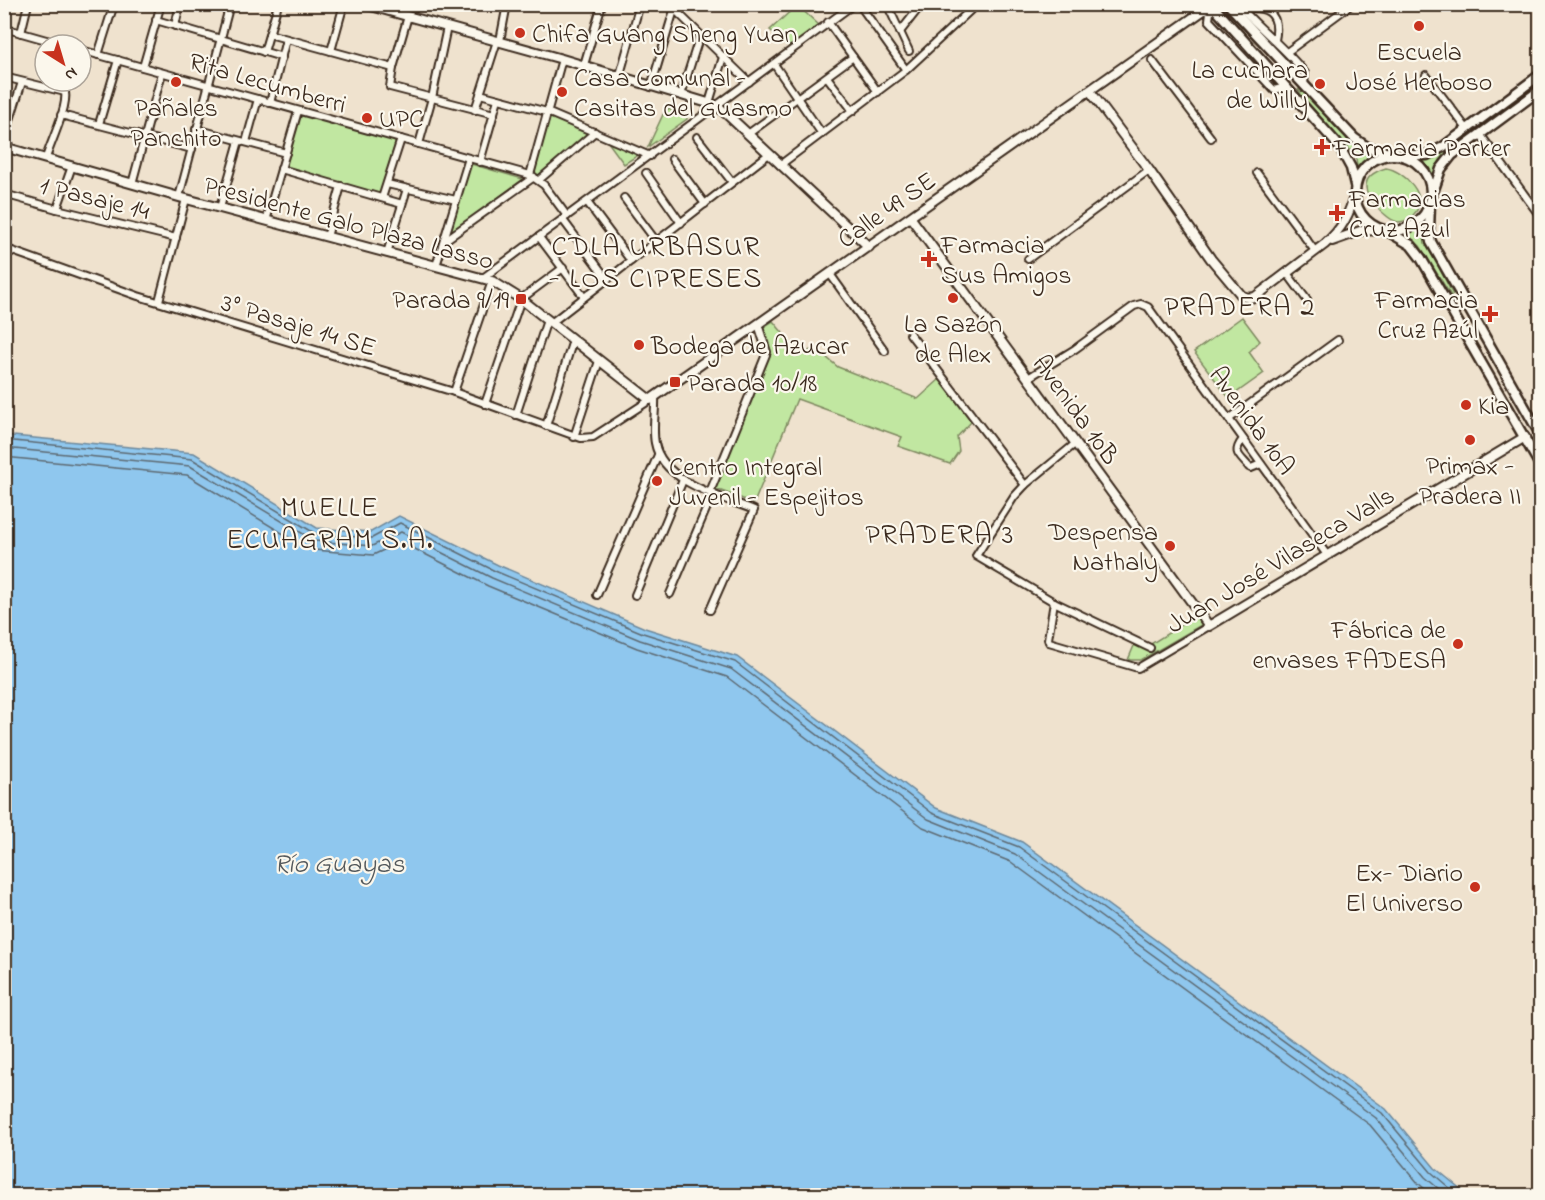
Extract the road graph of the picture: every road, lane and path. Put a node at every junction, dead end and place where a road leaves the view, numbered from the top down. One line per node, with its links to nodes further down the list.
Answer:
1 (28, 4): 30 (street)
2 (98, 4): 20 (street)
3 (160, 4): 24 (street)
4 (167, 4): 19 (street)
5 (230, 4): 34 (street)
6 (278, 4): 31 (street)
7 (344, 4): 38 (street)
8 (364, 4): 23 (street)
9 (507, 4): 37 (street)
10 (602, 4): 51 (street)
11 (640, 4): 60 (street)
12 (854, 4): 25 (street)
13 (859, 4): 54 (street)
14 (887, 4): 29 (street)
15 (922, 4): 29 (street)
16 (977, 4): 54 (street)
17 (1352, 4): 41 (street)
18 (1211, 5): 67 (street, Calle 49 SE); 120 (main road)
19 (180, 6): 26 (street)
20 (113, 7): 43 (street)
21 (671, 7): 32 (street); 65 (street)
22 (1234, 8): 36 (street); 36 (street); 63 (main road)
23 (408, 16): 27 (street); 53 (street)
24 (156, 20): 26 (street); 52 (street)
25 (828, 22): 46 (street); 50 (street)
26 (175, 26): 34 (street)
27 (447, 27): 37 (street); 71 (street)
28 (4, 28): 30 (street)
29 (900, 32): 39 (street)
30 (21, 33): 33 (street)
31 (269, 34): 35 (street); 40 (street)
32 (700, 35): 45 (street); 70 (street)
33 (33, 36)
34 (221, 39): 40 (street); 64 (street)
35 (286, 39): 38 (street); 44 (street)
36 (1275, 40): 41 (street)
37 (498, 41): 47 (street); 69 (street)
38 (332, 51): 53 (street)
39 (909, 51)
40 (264, 52): 44 (street)
41 (1287, 52): 63 (street)
42 (93, 54): 43 (street, Rita Lecumberri)
43 (98, 55): 48 (street, Rita Lecumberri)
44 (282, 57): 75 (street)
45 (723, 57): 62 (street); 76 (street)
46 (853, 57): 59 (street); 68 (street)
47 (562, 59): 51 (street); 81 (street)
48 (118, 60): 52 (street, Rita Lecumberri); 84 (street)
49 (1152, 60): 93 (street)
50 (774, 64): 62 (street); 74 (street)
51 (584, 65): 60 (street)
52 (143, 67): 55 (street, Rita Lecumberri)
53 (393, 68): 71 (street)
54 (906, 70): 68 (street)
55 (162, 73): 64 (street, Rita Lecumberri); 91 (street)
56 (1426, 75): 86 (street)
57 (1540, 75): 86 (main road)
58 (4, 76): 61 (street)
59 (827, 77): 74 (street); 80 (street)
60 (619, 78): 65 (street)
61 (22, 82): 83 (street); 94 (street)
62 (748, 82): 77 (street)
63 (1304, 85): 102 (main road)
64 (209, 86): 72 (street, Rita Lecumberri); 85 (street)
65 (651, 87): 70 (street)
66 (1540, 90): 90 (main road)
67 (1090, 91): 111 (street); 134 (street, Calle 49 SE)
68 (878, 92): 80 (street)
69 (480, 94): 73 (street); 78 (street)
70 (681, 95): 76 (street)
71 (432, 98): 78 (street); 97 (street)
72 (258, 99): 75 (street, Rita Lecumberri); 96 (street)
73 (498, 99): 81 (street); 82 (street)
74 (798, 99): 88 (street); 89 (street)
75 (270, 103): 79 (street, Rita Lecumberri)
76 (709, 103): 77 (street)
77 (718, 106): 88 (street); 103 (street)
78 (476, 110): 82 (street)
79 (298, 111): 95 (street, Rita Lecumberri); 100 (street)
80 (853, 111): 89 (street)
81 (548, 112): 87 (street); 114 (street)
82 (494, 114): 107 (street)
83 (61, 115): 84 (street); 104 (street)
84 (99, 124): 91 (street)
85 (196, 129): 96 (street); 99 (street)
86 (1467, 129): 102 (main road)
87 (595, 132): 103 (street); 114 (street)
88 (748, 134): 101 (street)
89 (822, 134): 108 (street)
90 (1480, 134): 126 (main road); 132 (street)
91 (146, 136): 99 (street); 116 (street)
92 (697, 137): 115 (street)
93 (1211, 138)
94 (4, 139)
95 (401, 139): 97 (street, Rita Lecumberri); 117 (street)
96 (243, 141): 100 (street); 130 (street)
97 (419, 144): 105 (street, Rita Lecumberri)
98 (4, 147): 104 (street, Presidente Galo Plaza Lasso)
99 (192, 149): 122 (street)
100 (286, 153): 110 (street)
101 (769, 154): 108 (street); 115 (street)
102 (1398, 154): 120 (main road); 126 (main road)
103 (650, 156): 127 (street)
104 (46, 158): 109 (street, Presidente Galo Plaza Lasso)
105 (468, 158): 107 (street, Rita Lecumberri); 125 (street)
106 (672, 159): 129 (street)
107 (480, 162): 114 (street, Rita Lecumberri)
108 (780, 165): 144 (street)
109 (72, 166): 116 (street, Presidente Galo Plaza Lasso); 131 (street)
110 (281, 169): 118 (street); 135 (street)
111 (1149, 170): 148 (street); 152 (street)
112 (646, 173): 136 (street)
113 (1257, 173): 146 (street)
114 (534, 177): 133 (street); 142 (street)
115 (732, 183): 129 (street)
116 (132, 184): 122 (street, Presidente Galo Plaza Lasso)
117 (387, 184): 119 (street); 123 (street)
118 (341, 186): 123 (street); 138 (street)
119 (406, 189): 125 (street); 128 (street)
120 (1355, 189): 137 (main road); 143 (street)
121 (4, 194): 131 (street, 1 Pasaje 14)
122 (182, 198): 130 (street, Presidente Galo Plaza Lasso); 140 (street)
123 (382, 198): 128 (street)
124 (624, 198): 141 (street)
125 (456, 200): 142 (street)
126 (1431, 201): 137 (main road); 175 (main road)
127 (587, 202): 133 (street); 149 (street)
128 (402, 204): 147 (street)
129 (705, 204): 136 (street)
130 (220, 208): 135 (street, Presidente Galo Plaza Lasso)
131 (57, 209): 140 (street, 1 Pasaje 14)
132 (1540, 216)
133 (565, 218): 139 (street); 155 (street)
134 (911, 218): 144 (street, Calle 49 SE); 168 (street, Avenida 10B)
135 (266, 221): 138 (street, Presidente Galo Plaza Lasso)
136 (681, 223): 141 (street)
137 (1386, 231): 143 (street); 177 (main road)
138 (327, 237): 147 (street, Presidente Galo Plaza Lasso)
139 (539, 237): 151 (street); 154 (street)
140 (176, 238): 160 (street)
141 (657, 241): 149 (street)
142 (443, 242): 150 (street)
143 (1325, 244): 146 (street)
144 (869, 247): 153 (street, Calle 49 SE)
145 (4, 249): 160 (street, 3° Pasaje 14 SE)
146 (1315, 251): 152 (street)
147 (387, 253): 150 (street, Presidente Galo Plaza Lasso)
148 (1028, 259)
149 (631, 261): 155 (street)
150 (436, 266): 154 (street, Presidente Galo Plaza Lasso)
151 (563, 268): 157 (street); 158 (street)
152 (1287, 273): 159 (street)
153 (830, 274): 162 (street, Calle 49 SE); 166 (street)
154 (483, 278): 156 (street, Presidente Galo Plaza Lasso)
155 (607, 279): 157 (street)
156 (492, 281): 158 (street, Presidente Galo Plaza Lasso); 169 (street)
157 (584, 297): 161 (street)
158 (521, 299): 161 (street, Presidente Galo Plaza Lasso); 171 (street)
159 (1307, 300)
160 (159, 301): 169 (street, 3° Pasaje 14 SE)
161 (549, 321): 164 (street, Presidente Galo Plaza Lasso); 172 (street)
162 (758, 324): 170 (street, Calle 49 SE); 185 (street)
163 (910, 334): 184 (street)
164 (573, 340): 167 (street, Presidente Galo Plaza Lasso); 174 (street)
165 (1338, 340): 173 (street)
166 (885, 351)
167 (599, 361): 170 (street, Presidente Galo Plaza Lasso); 176 (street)
168 (1028, 378): 173 (street, Avenida 10A); 179 (street, Avenida 10B)
169 (454, 392): 171 (street, 3° Pasaje 14 SE)
170 (653, 398): 176 (street, Calle 49 SE); 180 (street)
171 (485, 404): 172 (street, 3° Pasaje 14 SE)
172 (516, 416): 174 (street, 3° Pasaje 14 SE)
173 (1229, 419): 178 (street, Avenida 10A)
174 (546, 426): 176 (street, 3° Pasaje 14 SE)
175 (1540, 434)
176 (578, 437)
177 (1525, 437): 182 (main road); 186 (street, Juan José Vilaseca Valls)
178 (1243, 439): 181 (street, Avenida 10A); 181 (street)
179 (1076, 443): 184 (street); 192 (street, Avenida 10B)
180 (658, 455): 183 (street); 188 (street)
181 (1262, 465): 186 (street, Avenida 10A)
182 (1540, 465)
183 (683, 480): 185 (street); 189 (street)
184 (1025, 485): 190 (street)
185 (712, 492): 187 (street); 191 (street)
186 (1327, 555): 192 (street, Juan José Vilaseca Valls)
187 (670, 594)
188 (597, 595)
189 (635, 595)
190 (1054, 602): 192 (street, Juan José Vilaseca Valls); 193 (street)
191 (710, 610)
192 (1209, 626)
193 (1150, 648)

